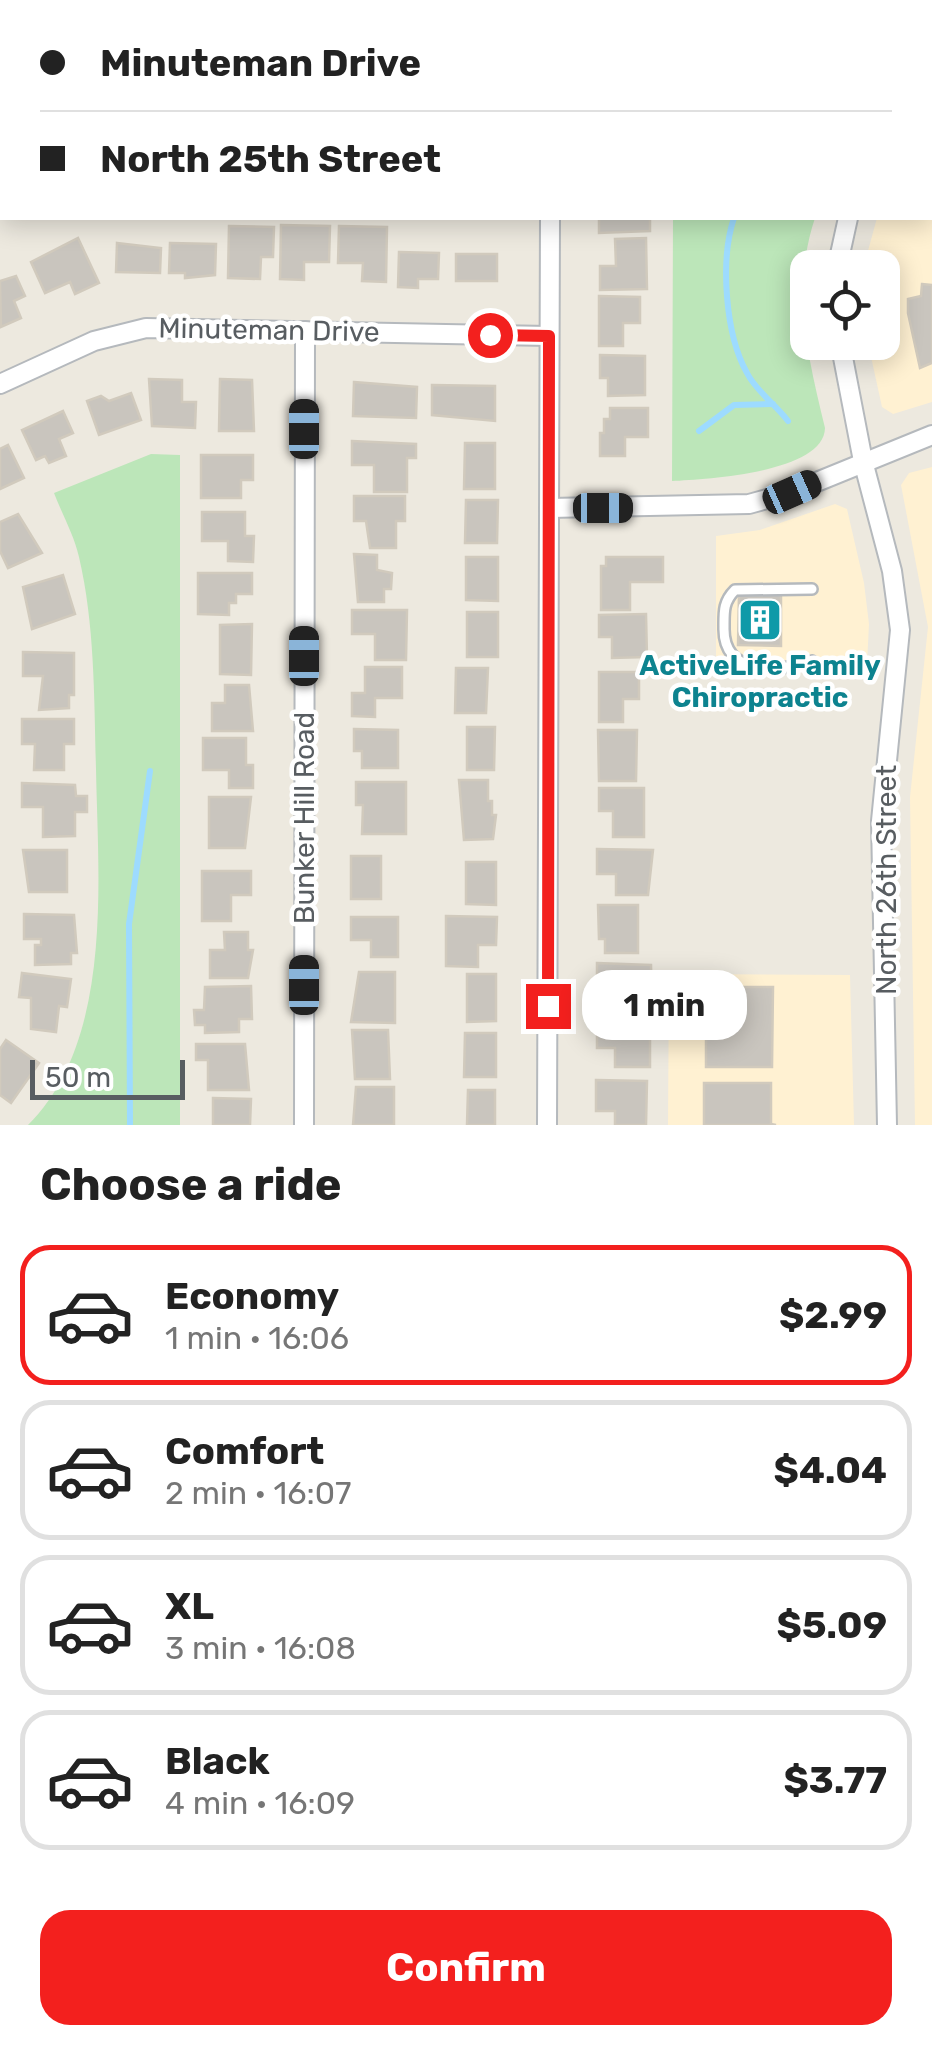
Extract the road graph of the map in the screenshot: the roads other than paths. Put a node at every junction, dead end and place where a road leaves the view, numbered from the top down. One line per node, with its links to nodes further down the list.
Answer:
1 (550, 220): 5 (street)
2 (848, 220): 3 (street)
3 (841, 250)
4 (304, 331): 5 (street, Minuteman Drive); 7 (street, Minuteman Drive); 13 (street, Bunker Hill Road)
5 (549, 336): 10 (street)
6 (843, 360): 9 (street, North 26th Street)
7 (0, 384)
8 (932, 435): 9 (street)
9 (863, 461): 10 (street); 15 (street, North 26th Street)
10 (549, 508): 14 (street)
11 (812, 590): 12 (lane)
12 (812, 662)
13 (304, 1125)
14 (547, 1125)
15 (887, 1125)

